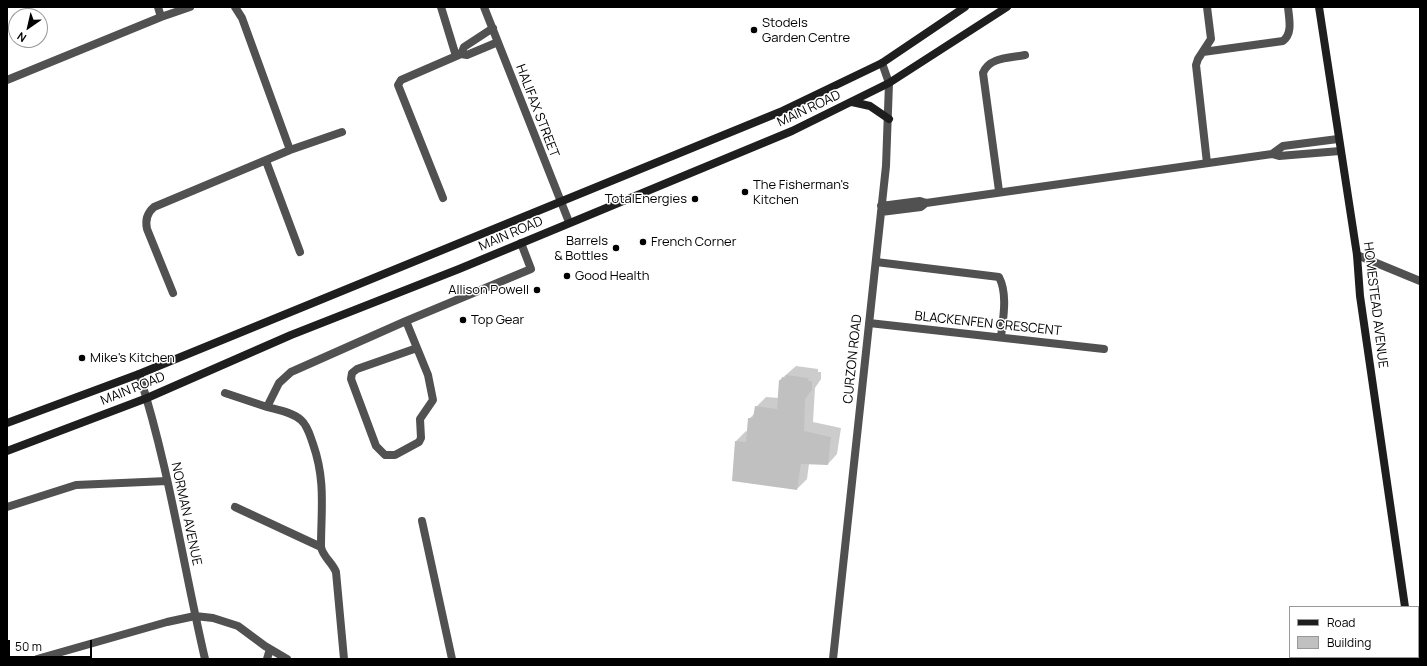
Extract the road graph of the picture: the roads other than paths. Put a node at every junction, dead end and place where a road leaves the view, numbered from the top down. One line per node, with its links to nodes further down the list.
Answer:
1 (158, 7): 11 (street)
2 (190, 7): 11 (street)
3 (235, 7): 24 (street)
4 (441, 7): 15 (street)
5 (484, 7): 12 (street, HALIFAX STREET)
6 (965, 7): 17 (main road, MAIN ROAD)
7 (1008, 7): 19 (main road, MAIN ROAD)
8 (1207, 7): 14 (street)
9 (1288, 7): 14 (street)
10 (1319, 7): 23 (main road, HOMESTEAD AVENUE)
11 (161, 17): 18 (street)
12 (492, 28): 13 (street, HALIFAX STREET); 15 (street)
13 (498, 42): 15 (street); 31 (street, HALIFAX STREET)
14 (1203, 52): 28 (street)
15 (458, 55): 30 (street)
16 (1025, 55): 29 (street)
17 (882, 63): 19 (street, CURZON ROAD); 31 (main road, MAIN ROAD)
18 (7, 80)
19 (889, 83): 20 (main road, MAIN ROAD); 21 (street, CURZON ROAD)
20 (852, 102): 21 (main road); 33 (main road, MAIN ROAD)
21 (889, 119): 32 (street, CURZON ROAD)
22 (342, 132): 24 (street)
23 (1338, 140): 25 (main road, HOMESTEAD AVENUE); 26 (street)
24 (290, 150): 27 (street)
25 (1340, 151): 26 (street); 36 (main road, HOMESTEAD AVENUE)
26 (1272, 154): 28 (street)
27 (266, 161): 35 (street); 39 (street)
28 (1207, 163): 29 (street)
29 (999, 191): 32 (street)
30 (443, 198)
31 (559, 202): 33 (street, HALIFAX STREET); 45 (main road, MAIN ROAD)
32 (881, 209): 37 (street, CURZON ROAD)
33 (569, 222): 34 (main road, MAIN ROAD)
34 (521, 243): 40 (street); 47 (main road, MAIN ROAD)
35 (300, 252)
36 (1356, 255): 38 (street); 56 (main road, HOMESTEAD AVENUE)
37 (876, 262): 41 (street, CURZON ROAD); 42 (street)
38 (1420, 281)
39 (173, 293)
40 (406, 321): 43 (street); 48 (street)
41 (869, 322): 42 (street, BLACKENFEN CRESCENT); 65 (street, CURZON ROAD)
42 (1001, 337): 44 (street, BLACKENFEN CRESCENT)
43 (417, 348): 43 (street)
44 (1104, 349)
45 (139, 374): 47 (street, NORMAN AVENUE); 49 (main road, MAIN ROAD)
46 (225, 393): 48 (street)
47 (147, 398): 50 (main road, MAIN ROAD); 51 (street, NORMAN AVENUE)
48 (267, 407): 55 (street)
49 (7, 423)
50 (7, 450)
51 (166, 481): 52 (street); 57 (street, NORMAN AVENUE)
52 (7, 507)
53 (235, 507): 55 (street)
54 (422, 521): 64 (street)
55 (321, 547): 63 (street)
56 (1405, 606)
57 (195, 616): 58 (street); 59 (street); 60 (street, NORMAN AVENUE)
58 (270, 650): 61 (street); 62 (street)
59 (37, 659)
60 (206, 659)
61 (267, 659)
62 (287, 659)
63 (344, 659)
64 (452, 659)
65 (833, 659)

